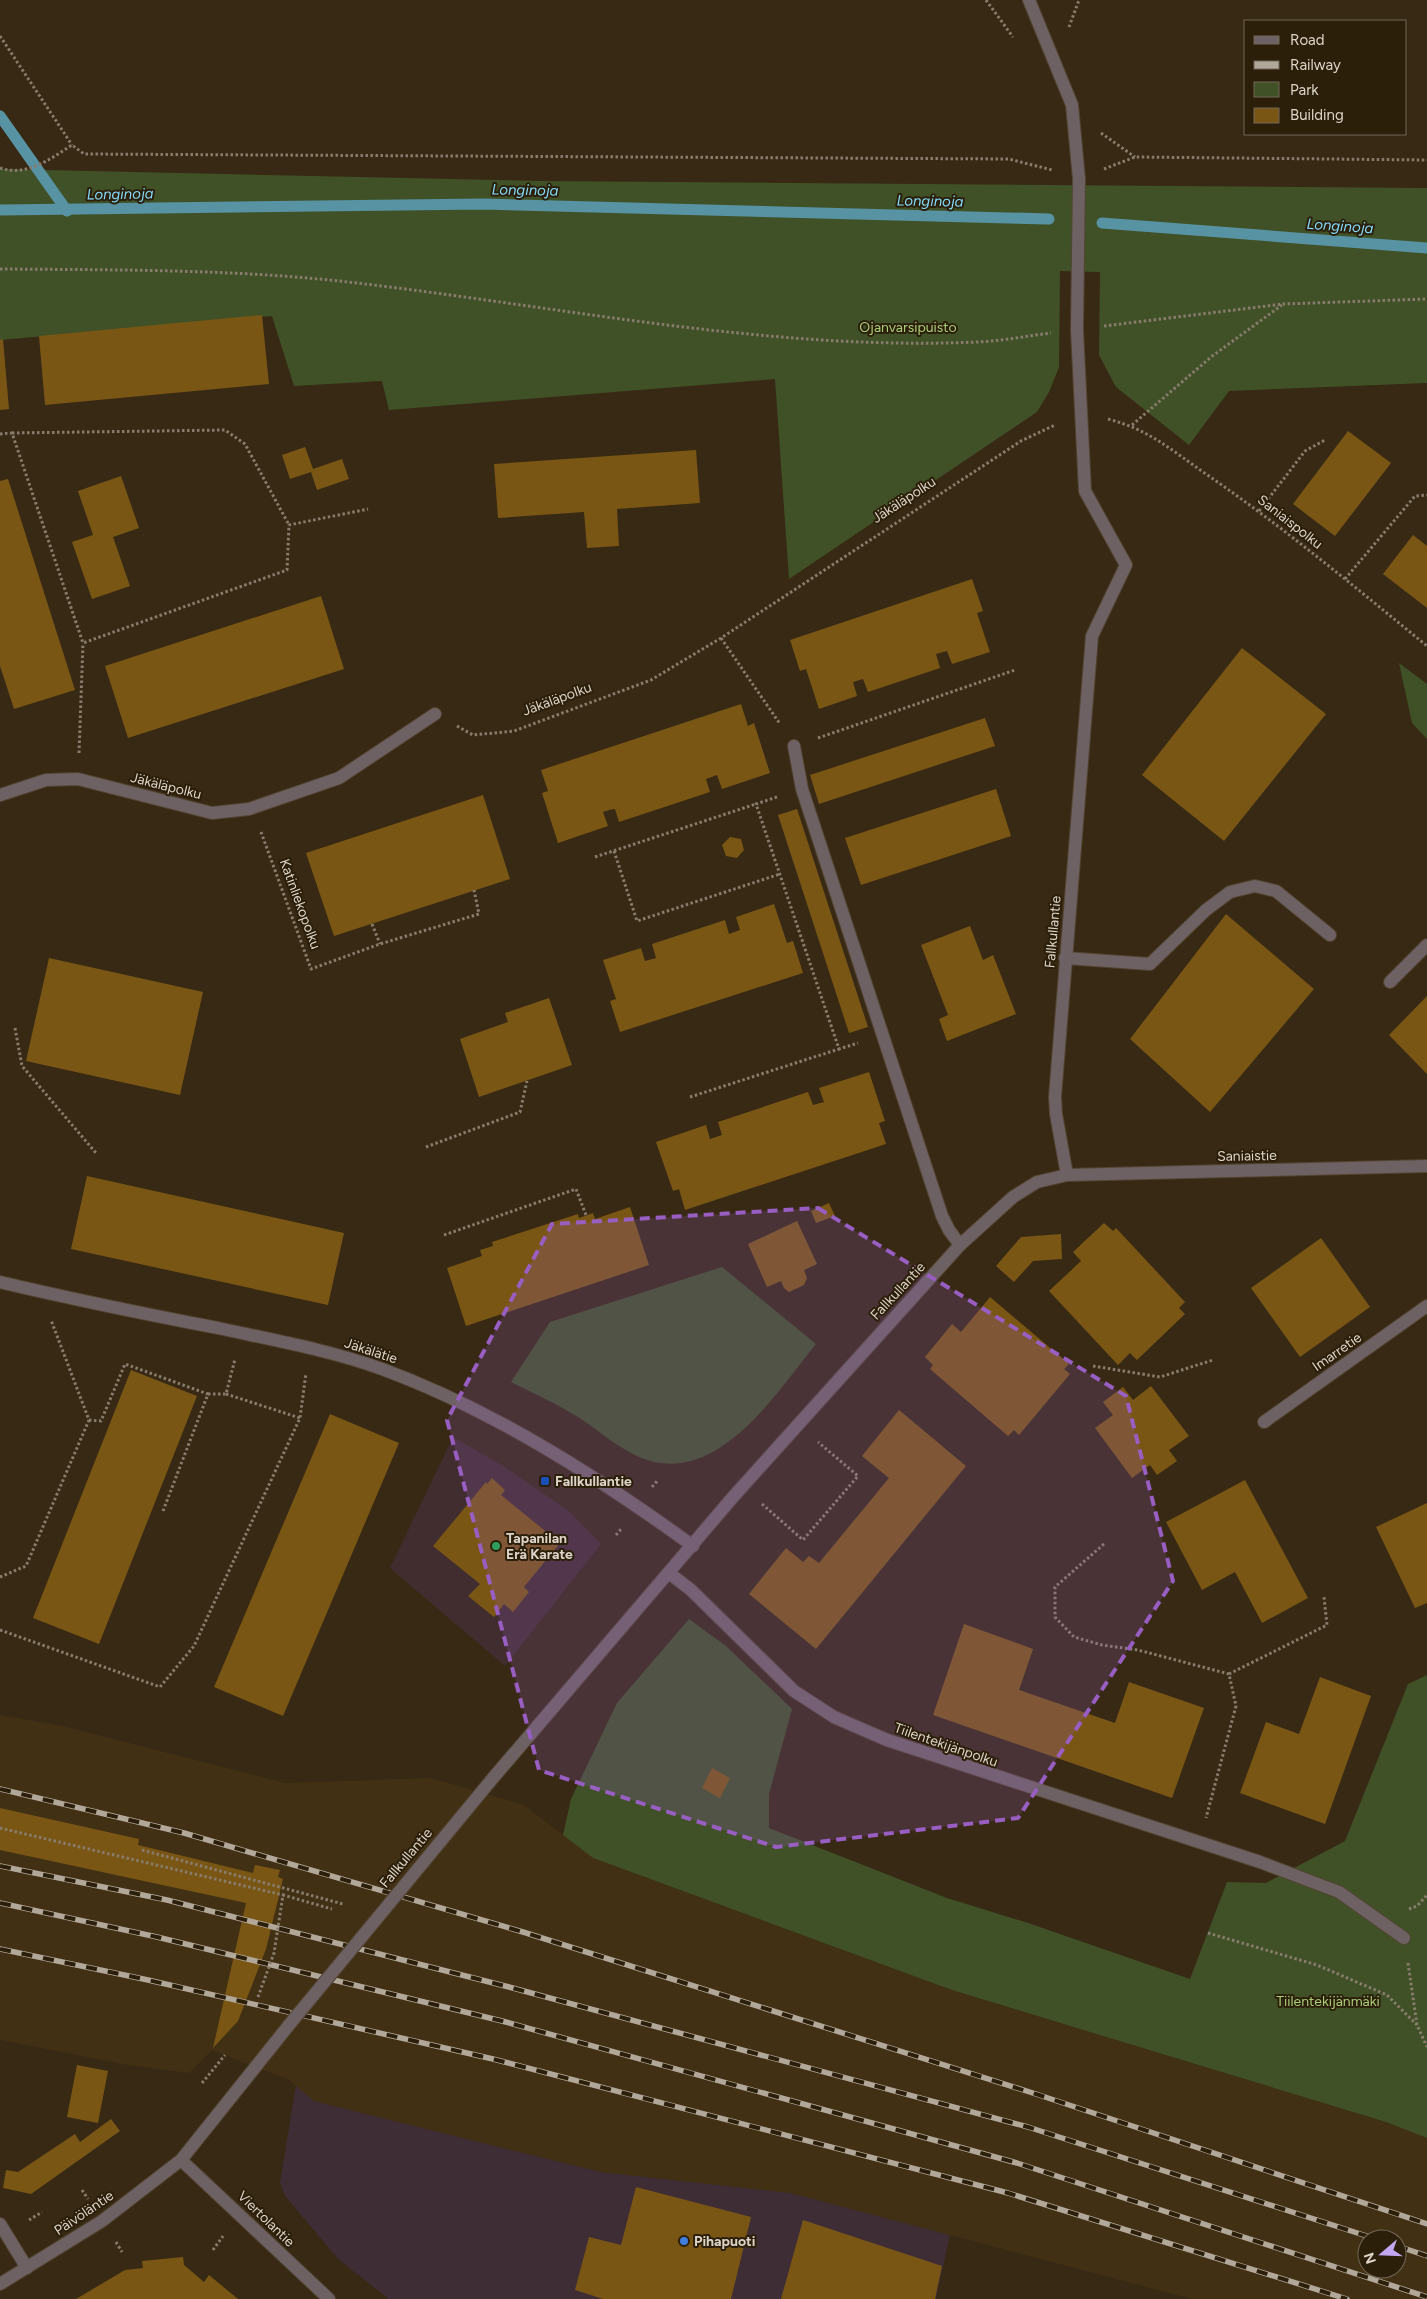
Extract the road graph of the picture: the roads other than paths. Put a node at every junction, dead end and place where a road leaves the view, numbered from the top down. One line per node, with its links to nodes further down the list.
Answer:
1 (1029, 0): 7 (street, Fallkullantie)
2 (435, 714): 4 (street, Jäkäläpolku)
3 (794, 746): 11 (street)
4 (0, 795)
5 (1330, 935): 7 (street)
6 (1427, 946): 8 (street)
7 (1065, 958): 10 (street, Fallkullantie)
8 (1390, 982)
9 (1427, 1166): 10 (street, Saniaistie)
10 (1067, 1175): 11 (street, Fallkullantie)
11 (960, 1245): 15 (street, Fallkullantie)
12 (0, 1282): 15 (street, Jäkälätie)
13 (1427, 1306): 14 (street, Imarretie)
14 (1264, 1422)
15 (693, 1546): 16 (street, Fallkullantie)
16 (669, 1574): 17 (street, Tiilentekijänpolku); 18 (street, Fallkullantie, bridge)
17 (1404, 1938)
18 (181, 2160): 20 (street, Päivöläntie); 22 (street, Viertolantie)
19 (0, 2224): 20 (street)
20 (27, 2268): 21 (street, Päivöläntie)
21 (0, 2284)
22 (329, 2299)

